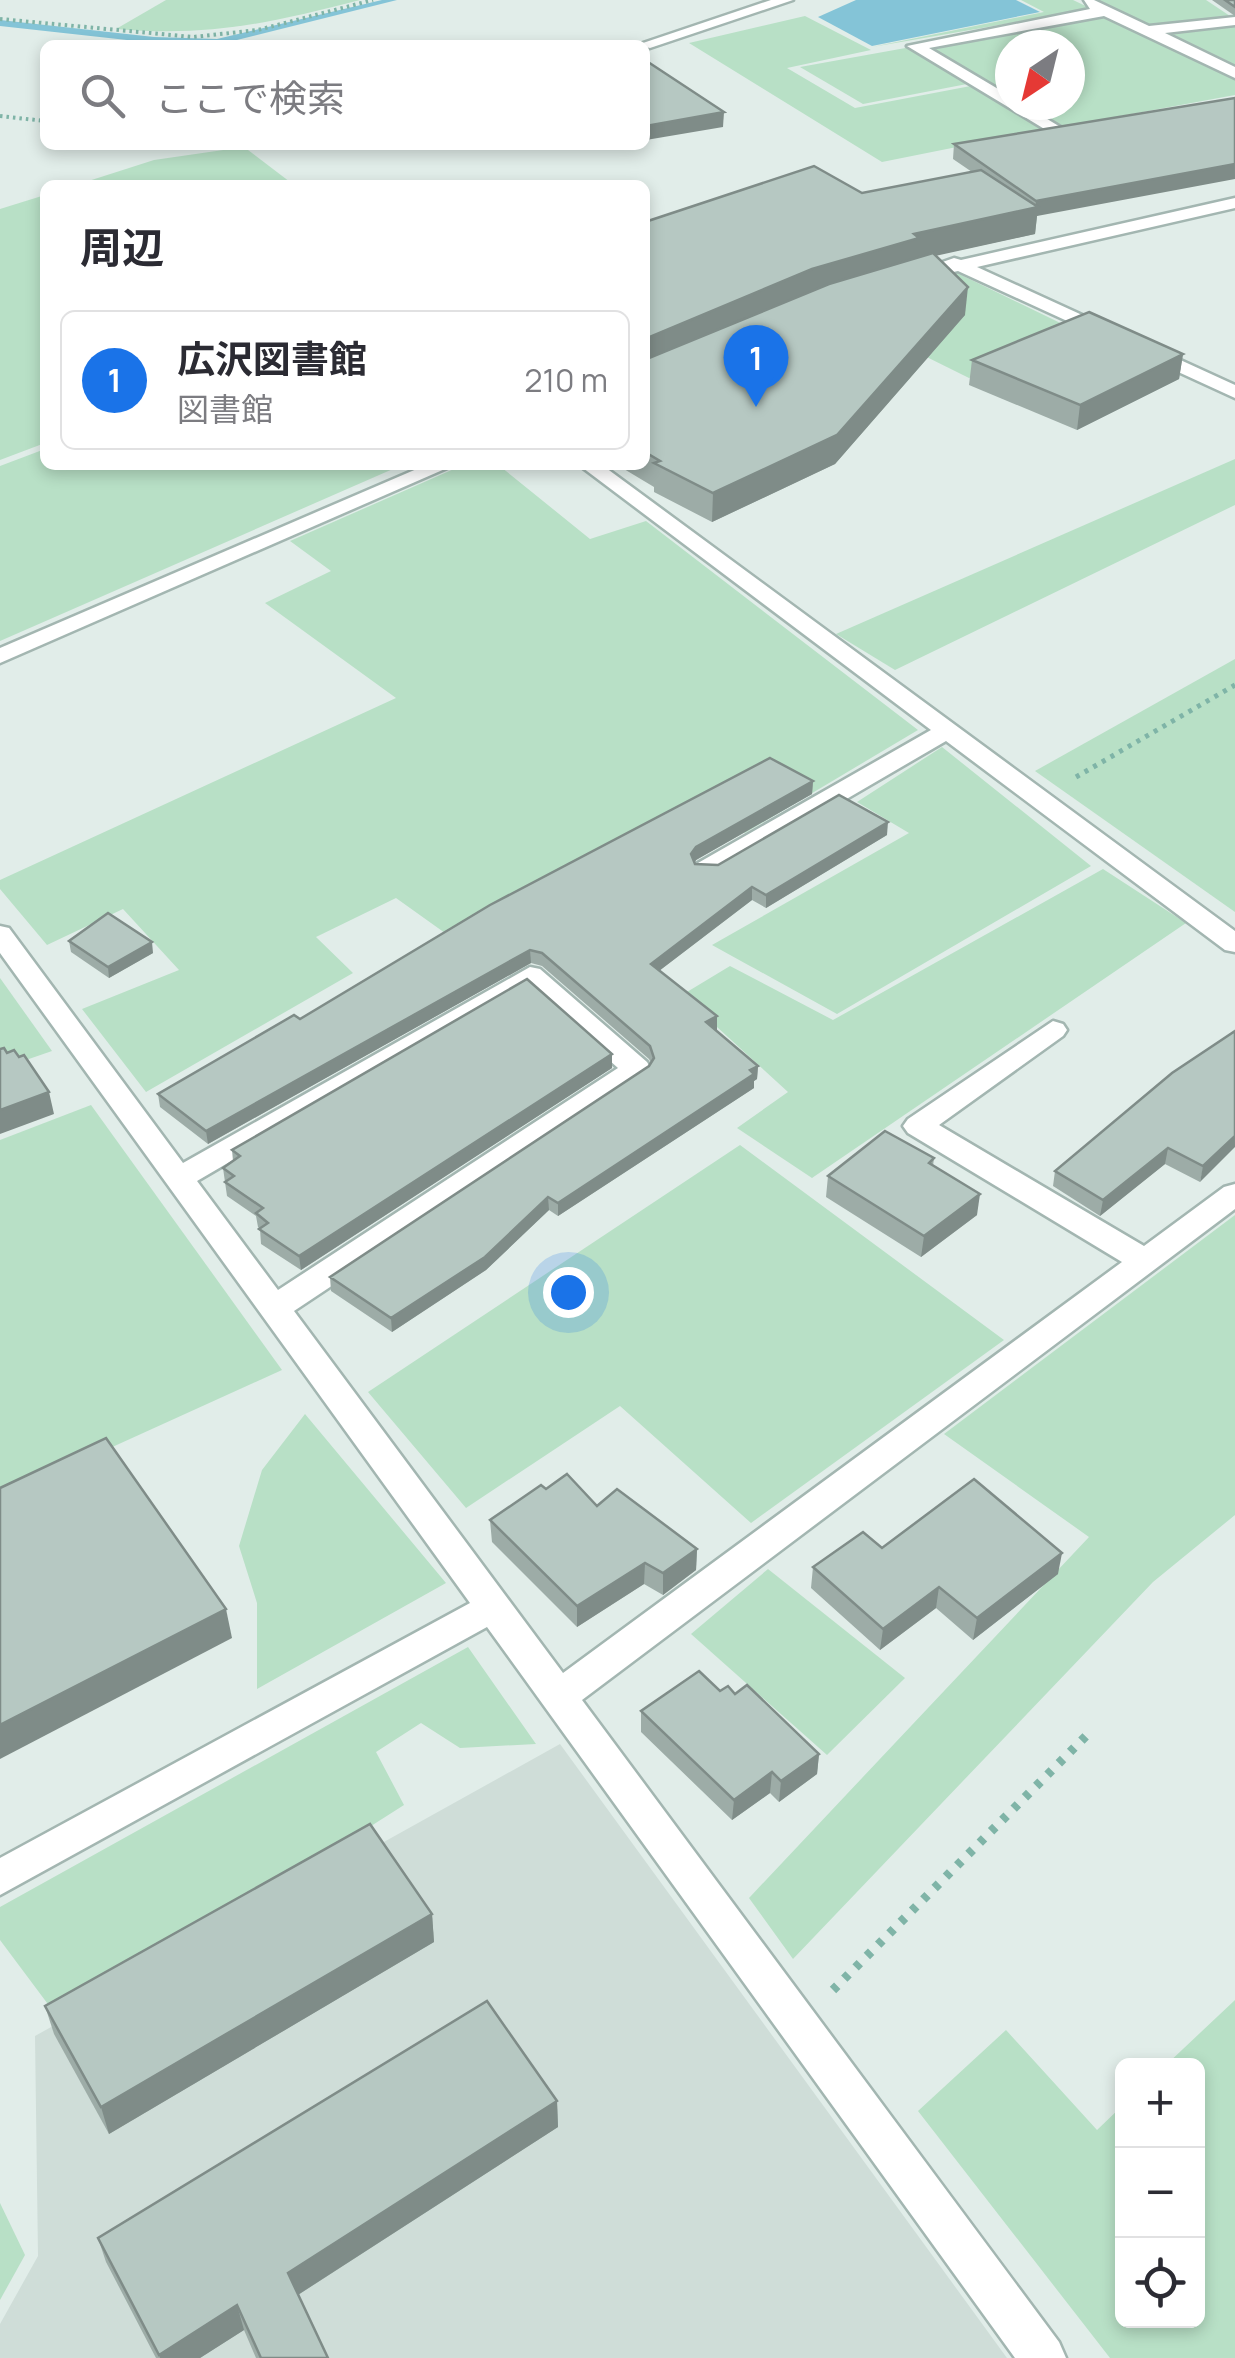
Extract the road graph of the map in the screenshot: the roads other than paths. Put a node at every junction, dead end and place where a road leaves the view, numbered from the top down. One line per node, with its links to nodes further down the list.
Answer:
1 (786, 0): 8 (street)
2 (1082, 0): 3 (street)
3 (1105, 11): 5 (street); 7 (street)
4 (1235, 20): 7 (street)
5 (1002, 30)
6 (995, 31): 10 (street)
7 (1147, 31): 9 (street)
8 (650, 44)
9 (1235, 73)
10 (995, 94)
11 (1037, 120): 12 (street)
12 (1056, 132)
13 (1235, 202): 14 (street)
14 (954, 263): 15 (street); 16 (street)
15 (886, 283)
16 (1235, 392)
17 (432, 470): 19 (street)
18 (596, 470): 20 (street)
19 (0, 656)
20 (947, 730): 21 (street); 23 (street)
21 (708, 870)
22 (0, 934): 25 (street)
23 (1235, 944)
24 (1054, 1030): 27 (street)
25 (178, 1179): 28 (street); 28 (street)
26 (1235, 1194): 27 (street)
27 (1145, 1261): 30 (street)
28 (273, 1309): 29 (street)
29 (490, 1608): 30 (street); 31 (street)
30 (558, 1696): 32 (street)
31 (0, 1878)
32 (1043, 2358)

